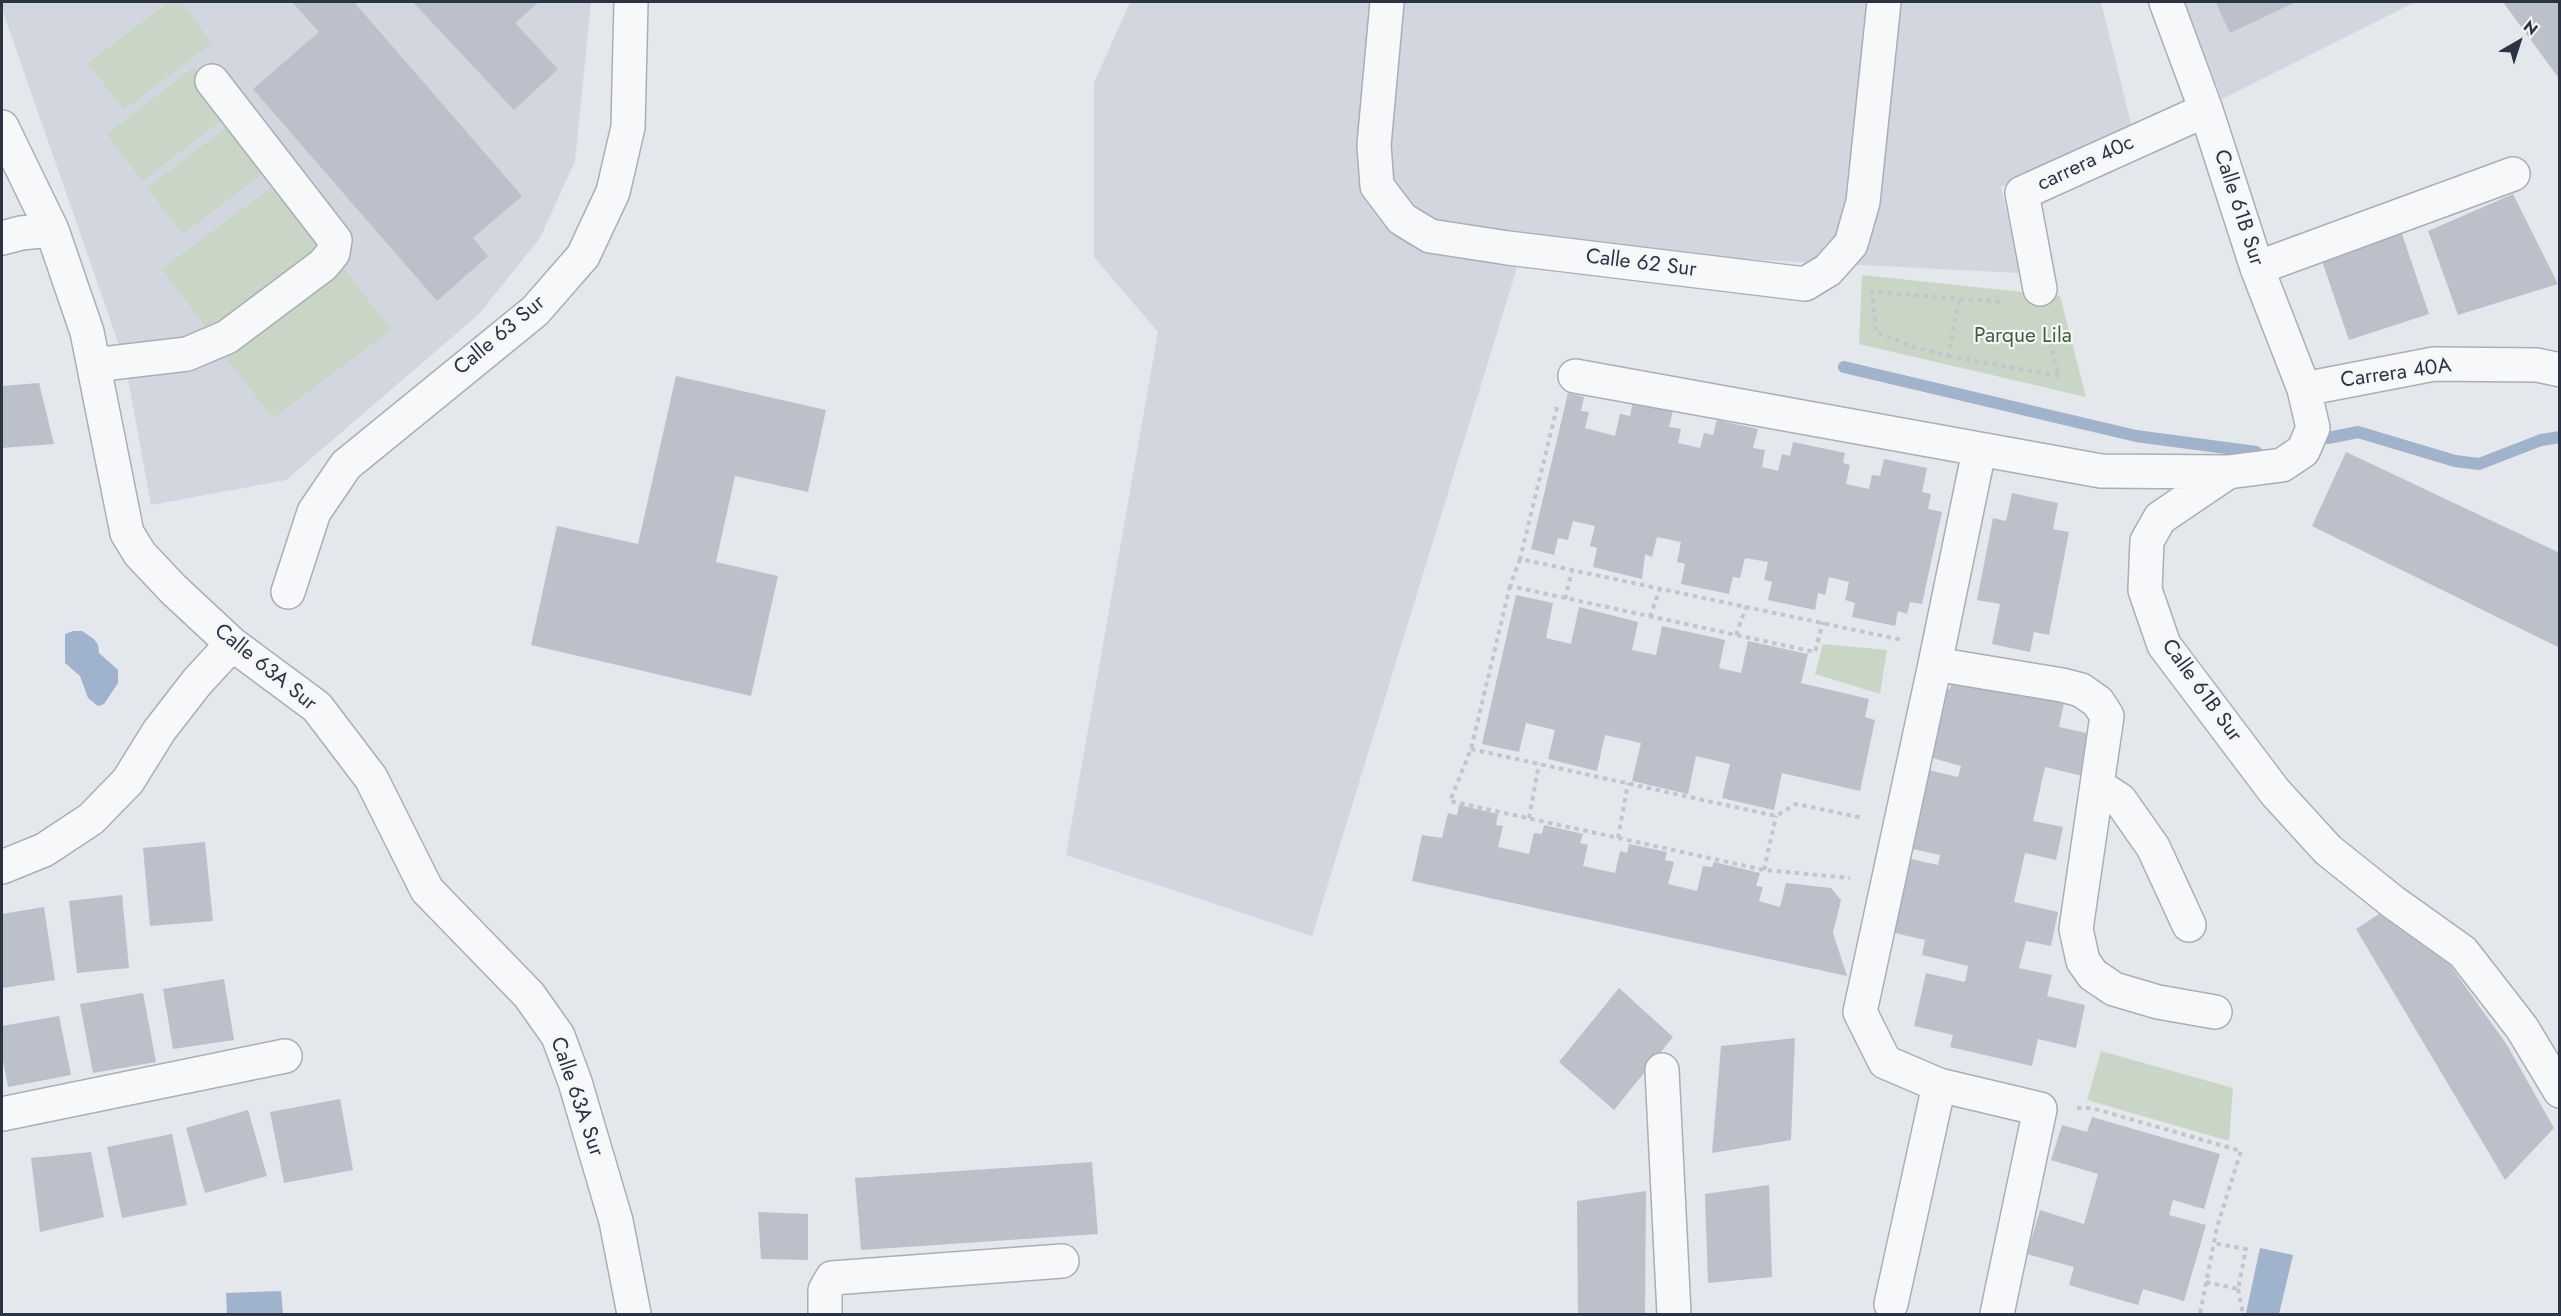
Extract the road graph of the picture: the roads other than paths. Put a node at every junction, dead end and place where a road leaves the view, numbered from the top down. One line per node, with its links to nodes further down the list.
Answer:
1 (631, 2): 19 (street, Calle 63 Sur)
2 (1387, 2): 3 (street, Calle 62 Sur)
3 (1884, 2)
4 (2166, 2): 6 (street, Calle 61B Sur)
5 (212, 81): 13 (street)
6 (2206, 110): 11 (street, Calle 61B Sur); 12 (street, carrera 40c)
7 (2, 127): 9 (street, Calle 63A Sur)
8 (2513, 174): 11 (street)
9 (52, 230): 10 (street); 13 (street, Calle 63A Sur)
10 (2, 238)
11 (2257, 268): 16 (street, Calle 61B Sur)
12 (2040, 298)
13 (94, 365): 20 (street, Calle 63A Sur)
14 (2559, 370): 16 (street, Carrera 40A)
15 (1575, 376): 17 (street)
16 (2304, 389): 18 (street, Calle 61B Sur)
17 (1979, 451): 18 (street); 21 (street)
18 (2228, 472): 29 (street, Calle 61B Sur)
19 (288, 592)
20 (232, 644): 23 (street); 33 (street, Calle 63A Sur)
21 (1935, 663): 22 (street); 28 (street)
22 (2097, 785): 24 (street); 25 (street)
23 (2, 867)
24 (2189, 925)
25 (2215, 1012)
26 (285, 1056): 30 (street)
27 (1662, 1070): 35 (street)
28 (1939, 1085): 32 (street); 36 (street)
29 (2559, 1091)
30 (2, 1114)
31 (1062, 1261): 34 (street)
32 (1891, 1304)
33 (634, 1314)
34 (825, 1314)
35 (1674, 1314)
36 (1997, 1314)

